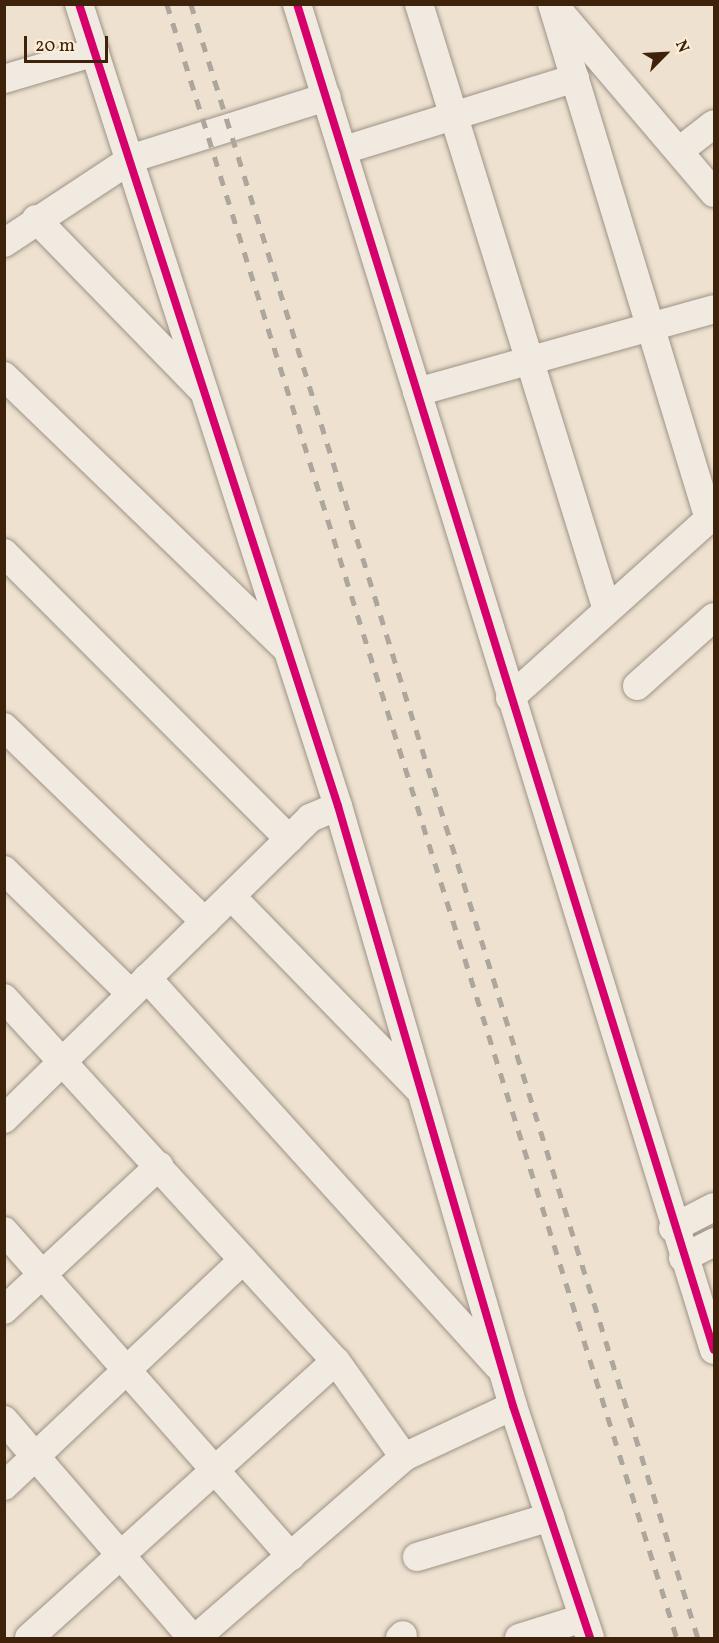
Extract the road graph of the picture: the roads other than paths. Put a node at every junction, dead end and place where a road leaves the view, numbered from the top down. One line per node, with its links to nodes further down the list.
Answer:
1 (79, 4): 5 (street)
2 (297, 4): 8 (street)
3 (419, 4): 9 (street)
4 (553, 4): 6 (street); 12 (street)
5 (95, 52): 7 (street); 13 (street)
6 (575, 78): 9 (street); 18 (street)
7 (4, 79)
8 (327, 97): 11 (street); 13 (street)
9 (454, 117): 11 (street); 19 (street)
10 (714, 124): 12 (street)
11 (344, 150): 21 (street)
12 (679, 151): 14 (street)
13 (133, 159): 15 (street); 22 (street)
14 (714, 193)
15 (36, 219): 16 (street); 22 (street)
16 (5, 240)
17 (714, 309): 18 (street)
18 (651, 328): 19 (street); 23 (street)
19 (531, 362): 21 (street); 25 (street)
20 (4, 376): 27 (street)
21 (417, 392): 29 (street)
22 (209, 397): 27 (street)
23 (712, 516): 25 (street)
24 (4, 553): 32 (street)
25 (607, 610): 29 (street)
26 (714, 618): 28 (street)
27 (289, 651): 31 (street)
28 (637, 686)
29 (510, 699): 43 (street)
30 (4, 727): 35 (street)
31 (338, 806): 32 (street); 39 (street)
32 (290, 839): 34 (street)
33 (4, 870): 36 (street)
34 (231, 896): 35 (street); 39 (street)
35 (204, 922): 36 (street)
36 (139, 986): 38 (street); 53 (street)
37 (4, 998): 38 (street)
38 (64, 1060): 40 (street); 41 (street)
39 (421, 1090): 53 (street)
40 (4, 1119)
41 (159, 1166): 47 (street); 48 (street)
42 (714, 1207): 43 (street)
43 (673, 1228): 46 (street)
44 (4, 1231): 48 (street)
45 (714, 1242): 46 (street)
46 (683, 1258): 50 (street)
47 (243, 1260): 51 (street); 52 (street)
48 (43, 1274): 49 (street); 52 (street)
49 (4, 1310)
50 (714, 1350)
51 (336, 1361): 57 (street); 58 (street)
52 (127, 1370): 56 (street); 58 (street)
53 (503, 1372): 54 (street)
54 (513, 1406): 57 (street); 60 (street)
55 (4, 1420): 56 (street)
56 (36, 1456): 59 (street); 61 (street)
57 (404, 1457): 62 (street)
58 (215, 1470): 61 (street); 62 (street)
59 (4, 1486)
60 (550, 1517): 63 (street); 64 (street)
61 (121, 1555): 65 (street); 66 (street)
62 (291, 1556): 67 (street)
63 (417, 1557)
64 (586, 1628): 68 (street)
65 (29, 1638)
66 (192, 1638)
67 (196, 1638)
68 (519, 1638)

